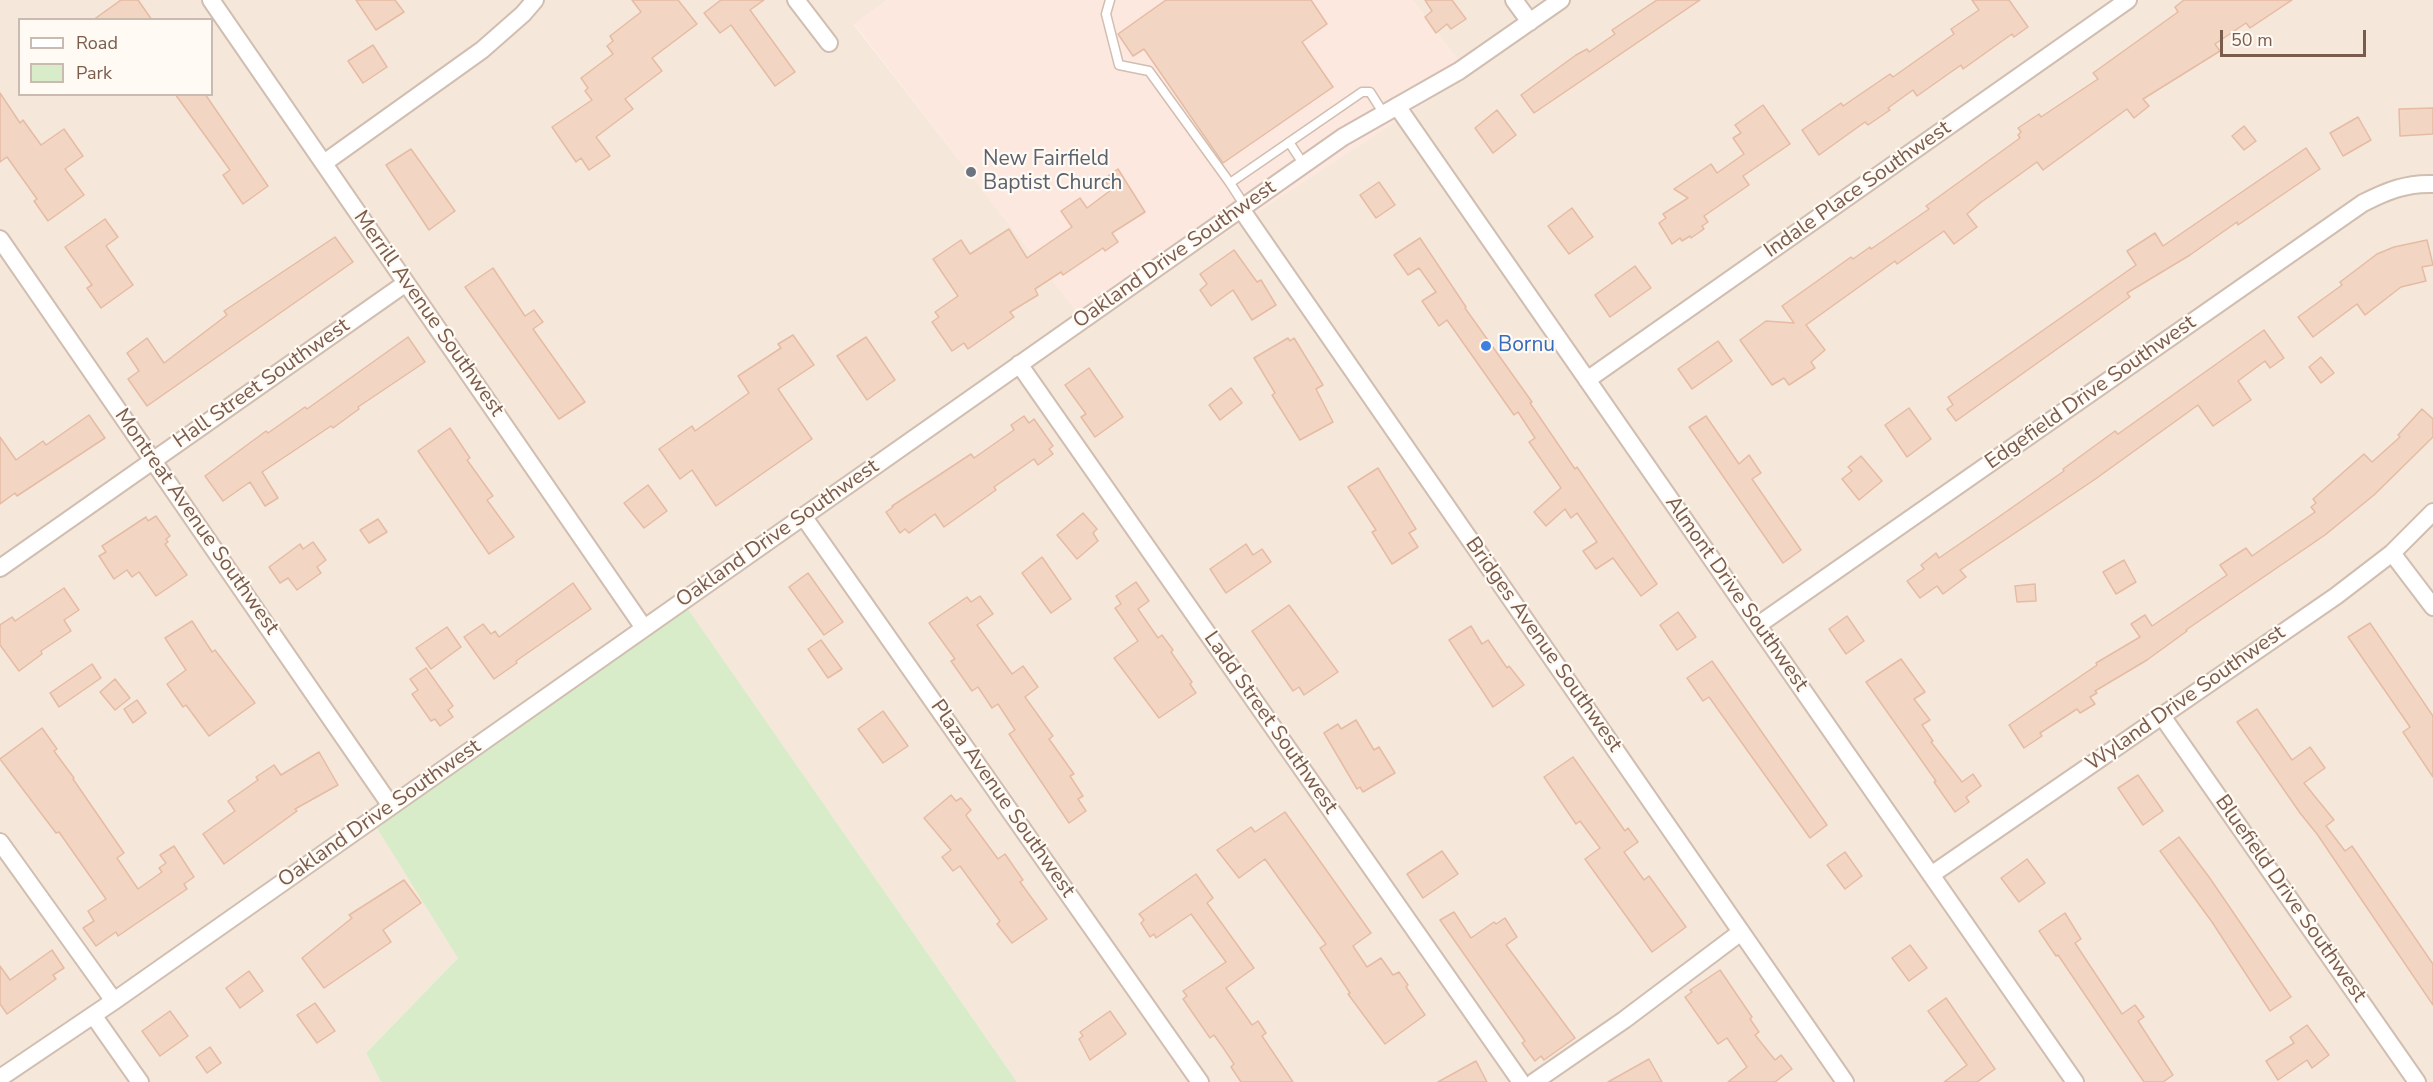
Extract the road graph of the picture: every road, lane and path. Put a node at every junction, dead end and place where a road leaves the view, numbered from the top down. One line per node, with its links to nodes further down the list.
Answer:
1 (211, 0): 12 (street, Merrill Avenue Southwest)
2 (535, 0): 12 (street)
3 (796, 0): 9 (street)
4 (1110, 0): 14 (lane)
5 (1514, 0): 8 (street)
6 (1561, 0): 8 (street, Oakland Drive Southwest)
7 (2128, 0): 20 (street, Indale Place Southwest)
8 (1530, 22): 10 (street, Oakland Drive Southwest)
9 (829, 44)
10 (1390, 110): 11 (lane); 13 (street, Oakland Drive Southwest); 20 (street, Almont Drive Southwest)
11 (1289, 142): 13 (lane); 14 (lane)
12 (324, 163): 18 (street, Merrill Avenue Southwest)
13 (1304, 165): 16 (street, Oakland Drive Southwest)
14 (1230, 183): 16 (lane)
15 (2433, 184): 27 (street, Edgefield Drive Southwest)
16 (1243, 207): 19 (street, Oakland Drive Southwest); 33 (street, Bridges Avenue Southwest)
17 (0, 239): 21 (street, Montreat Avenue Southwest)
18 (406, 283): 21 (street, Hall Street Southwest); 28 (street, Merrill Avenue Southwest)
19 (1019, 364): 23 (street, Oakland Drive Southwest); 39 (street, Ladd Street Southwest)
20 (1587, 380): 27 (street, Almont Drive Southwest)
21 (153, 461): 25 (street, Hall Street Southwest); 30 (street, Montreat Avenue Southwest)
22 (2433, 512): 24 (street, Wyland Drive Southwest)
23 (803, 516): 28 (street, Oakland Drive Southwest); 38 (street, Plaza Avenue Southwest)
24 (2392, 553): 26 (street); 29 (street, Wyland Drive Southwest)
25 (0, 568)
26 (2433, 607)
27 (1758, 626): 32 (street, Almont Drive Southwest)
28 (644, 628): 30 (street, Oakland Drive Southwest)
29 (2162, 716): 32 (street, Wyland Drive Southwest); 43 (street, Bluefield Drive Southwest)
30 (392, 806): 34 (street, Oakland Drive Southwest)
31 (0, 842): 34 (street)
32 (1931, 875): 42 (street, Almont Drive Southwest)
33 (1741, 932): 40 (street); 41 (street, Bridges Avenue Southwest)
34 (114, 1001): 35 (street, Oakland Drive Southwest)
35 (93, 1015): 36 (street, Oakland Drive Southwest); 37 (street)
36 (0, 1078)
37 (140, 1082)
38 (1200, 1082)
39 (1521, 1082)
40 (1534, 1082)
41 (1845, 1082)
42 (2075, 1082)
43 (2417, 1082)

